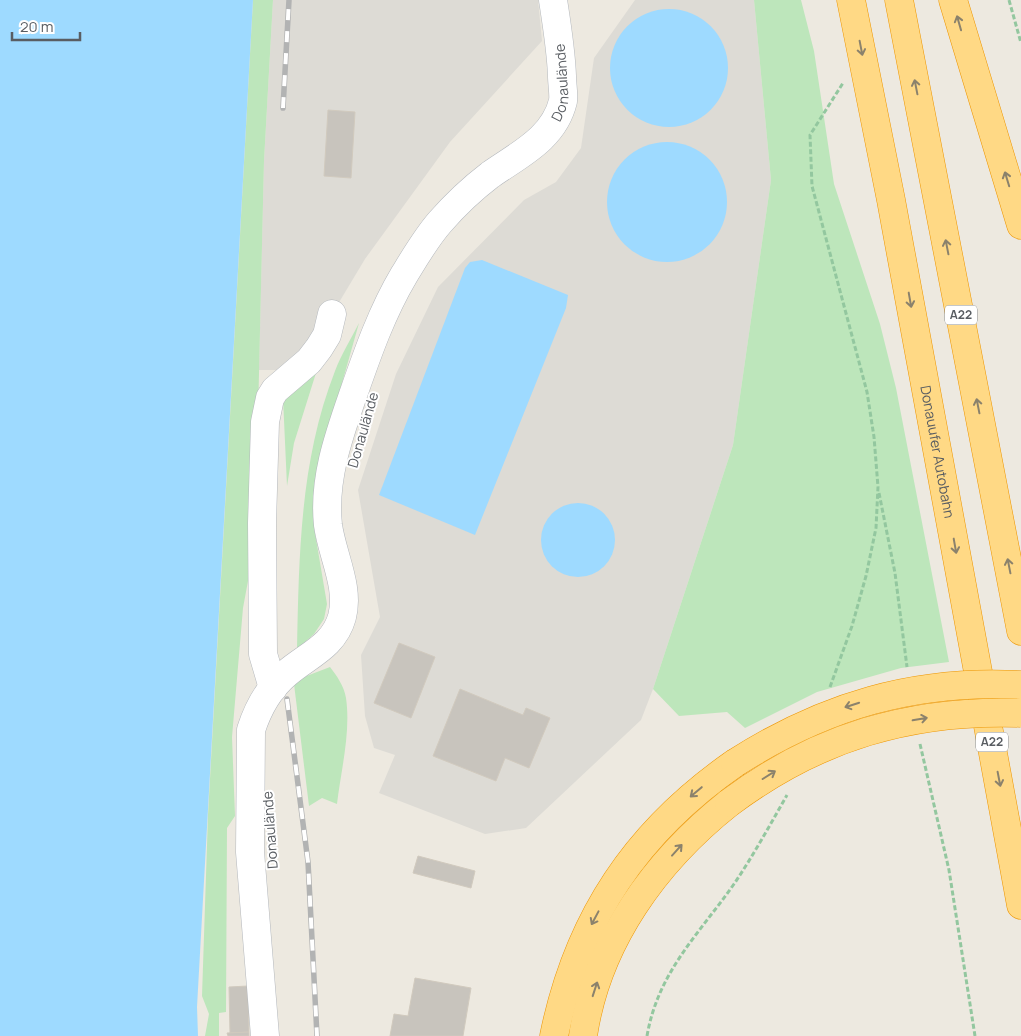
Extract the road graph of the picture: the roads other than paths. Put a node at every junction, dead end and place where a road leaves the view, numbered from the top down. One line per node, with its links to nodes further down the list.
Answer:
1 (553, 0): 9 (street, Donaulände)
2 (852, 0): 11 (highway, Donauufer Autobahn / A22, one-way to 11)
3 (899, 0): 7 (highway, A22, one-way to 3)
4 (952, 0): 5 (highway, one-way to 4)
5 (1021, 225)
6 (332, 314): 9 (street)
7 (1021, 631)
8 (1021, 685): 13 (highway, one-way to 13, bridge)
9 (273, 688): 12 (street, Donaulände)
10 (1021, 713): 14 (highway, one-way to 10, bridge)
11 (1021, 904)
12 (265, 1036)
13 (554, 1036)
14 (584, 1036)

